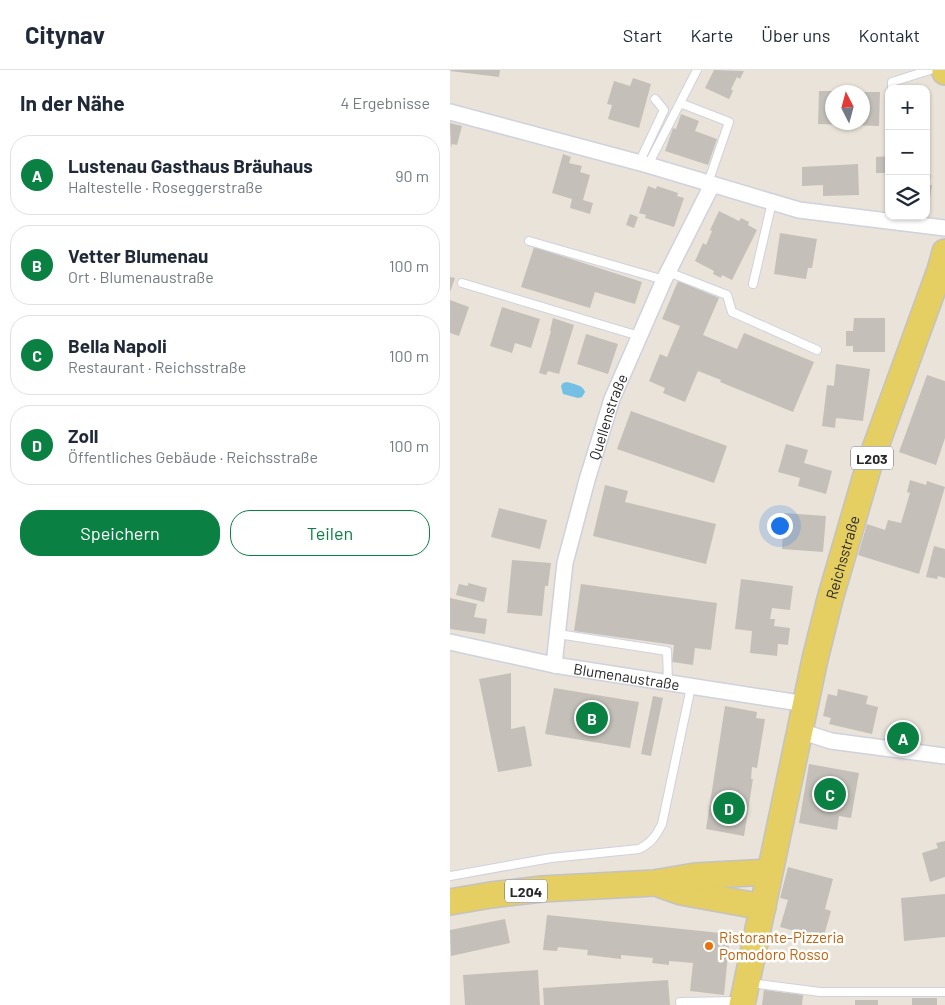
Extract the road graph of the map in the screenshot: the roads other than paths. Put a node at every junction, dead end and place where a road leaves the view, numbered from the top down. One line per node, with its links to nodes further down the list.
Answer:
1 (697, 70): 5 (lane)
2 (930, 70): 3 (lane)
3 (892, 85)
4 (654, 99): 7 (lane)
5 (680, 103): 7 (lane); 8 (lane)
6 (450, 112): 7 (street)
7 (643, 164): 8 (street)
8 (710, 185): 9 (street); 13 (street, Quellenstraße)
9 (772, 202): 10 (street); 15 (lane)
10 (945, 228)
11 (529, 241): 13 (lane)
12 (945, 252): 23 (main road, Reichsstraße / L203)
13 (666, 276): 16 (street, Quellenstraße); 17 (lane)
14 (462, 283): 16 (lane)
15 (753, 284)
16 (639, 336): 18 (street, Quellenstraße)
17 (817, 350)
18 (558, 634): 20 (street, Quellenstraße); 21 (lane)
19 (450, 642): 20 (street, Blumenaustraße)
20 (554, 665): 21 (street, Blumenaustraße)
21 (668, 683): 22 (street, Blumenaustraße)
22 (691, 687): 23 (street, Blumenaustraße); 27 (lane)
23 (806, 704): 24 (main road, Reichsstraße / L203)
24 (800, 732): 25 (street); 26 (main road, Reichsstraße / L203)
25 (945, 756)
26 (769, 872): 28 (main road, L204); 30 (main road, Reichsstraße / L203)
27 (450, 876)
28 (654, 883): 29 (main road, L204); 30 (main road, L204)
29 (450, 902)
30 (763, 907): 32 (main road, Reichsstraße / L203)
31 (945, 992): 32 (lane)
32 (744, 996): 33 (lane)
33 (680, 1002)

